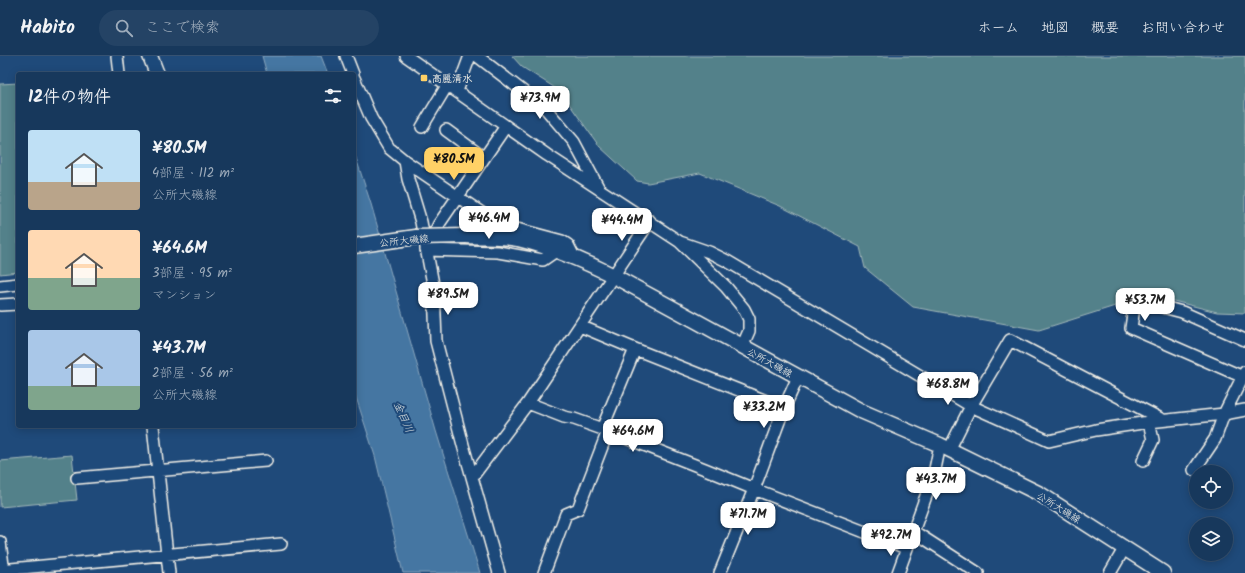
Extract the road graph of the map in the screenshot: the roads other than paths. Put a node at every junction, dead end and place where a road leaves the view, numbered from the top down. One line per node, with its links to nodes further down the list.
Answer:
1 (117, 56): 7 (street)
2 (150, 56): 8 (main road)
3 (346, 56): 9 (street)
4 (406, 56): 11 (street)
5 (470, 56): 11 (street)
6 (477, 56): 17 (street)
7 (120, 72)
8 (156, 72)
9 (352, 72)
10 (356, 83): 16 (street)
11 (452, 88): 12 (street); 13 (street)
12 (506, 126): 15 (street); 17 (street)
13 (422, 127)
14 (446, 130): 15 (street)
15 (484, 158): 18 (street)
16 (405, 161): 18 (street); 22 (street)
17 (599, 189): 19 (street)
18 (457, 197): 22 (street); 24 (street)
19 (650, 221): 20 (street); 25 (street)
20 (680, 242): 32 (street); 37 (street)
21 (356, 246): 23 (main road, 公所大磯線, bridge)
22 (426, 250): 23 (street); 50 (street)
23 (556, 251): 24 (main road, 公所大磯線)
24 (574, 257): 25 (main road, 公所大磯線)
25 (612, 275): 30 (street); 32 (main road, 公所大磯線)
26 (16, 284): 27 (street)
27 (0, 286)
28 (16, 304): 29 (street)
29 (0, 305)
30 (580, 326): 33 (street); 36 (street)
31 (1245, 340): 34 (street)
32 (742, 347): 35 (main road, 公所大磯線)
33 (635, 349): 38 (street); 44 (street)
34 (1244, 374): 40 (street)
35 (798, 377): 38 (street); 45 (main road, 公所大磯線)
36 (528, 403): 44 (street); 50 (street)
37 (971, 406): 41 (street); 42 (street); 45 (street)
38 (784, 408): 52 (street)
39 (1245, 410): 40 (street)
40 (1224, 414): 41 (street); 48 (street)
41 (1163, 420): 42 (street)
42 (1149, 422): 47 (street)
43 (154, 428): 49 (street)
44 (605, 430): 52 (street); 62 (street)
45 (945, 447): 53 (street); 57 (main road, 公所大磯線)
46 (266, 461): 49 (street)
47 (1143, 461)
48 (1197, 465)
49 (158, 471): 51 (street); 58 (street)
50 (473, 476): 61 (street)
51 (77, 478)
52 (754, 490): 56 (street); 63 (street)
53 (913, 531): 56 (street); 65 (street)
54 (0, 542): 59 (street)
55 (281, 544): 58 (street)
56 (906, 548): 64 (street)
57 (1124, 549): 66 (street); 67 (main road, 公所大磯線)
58 (167, 554): 59 (street); 60 (street)
59 (2, 571)
60 (169, 573)
61 (499, 573)
62 (544, 573)
63 (720, 573)
64 (898, 573)
65 (978, 573)
66 (1110, 573)
67 (1163, 573)

